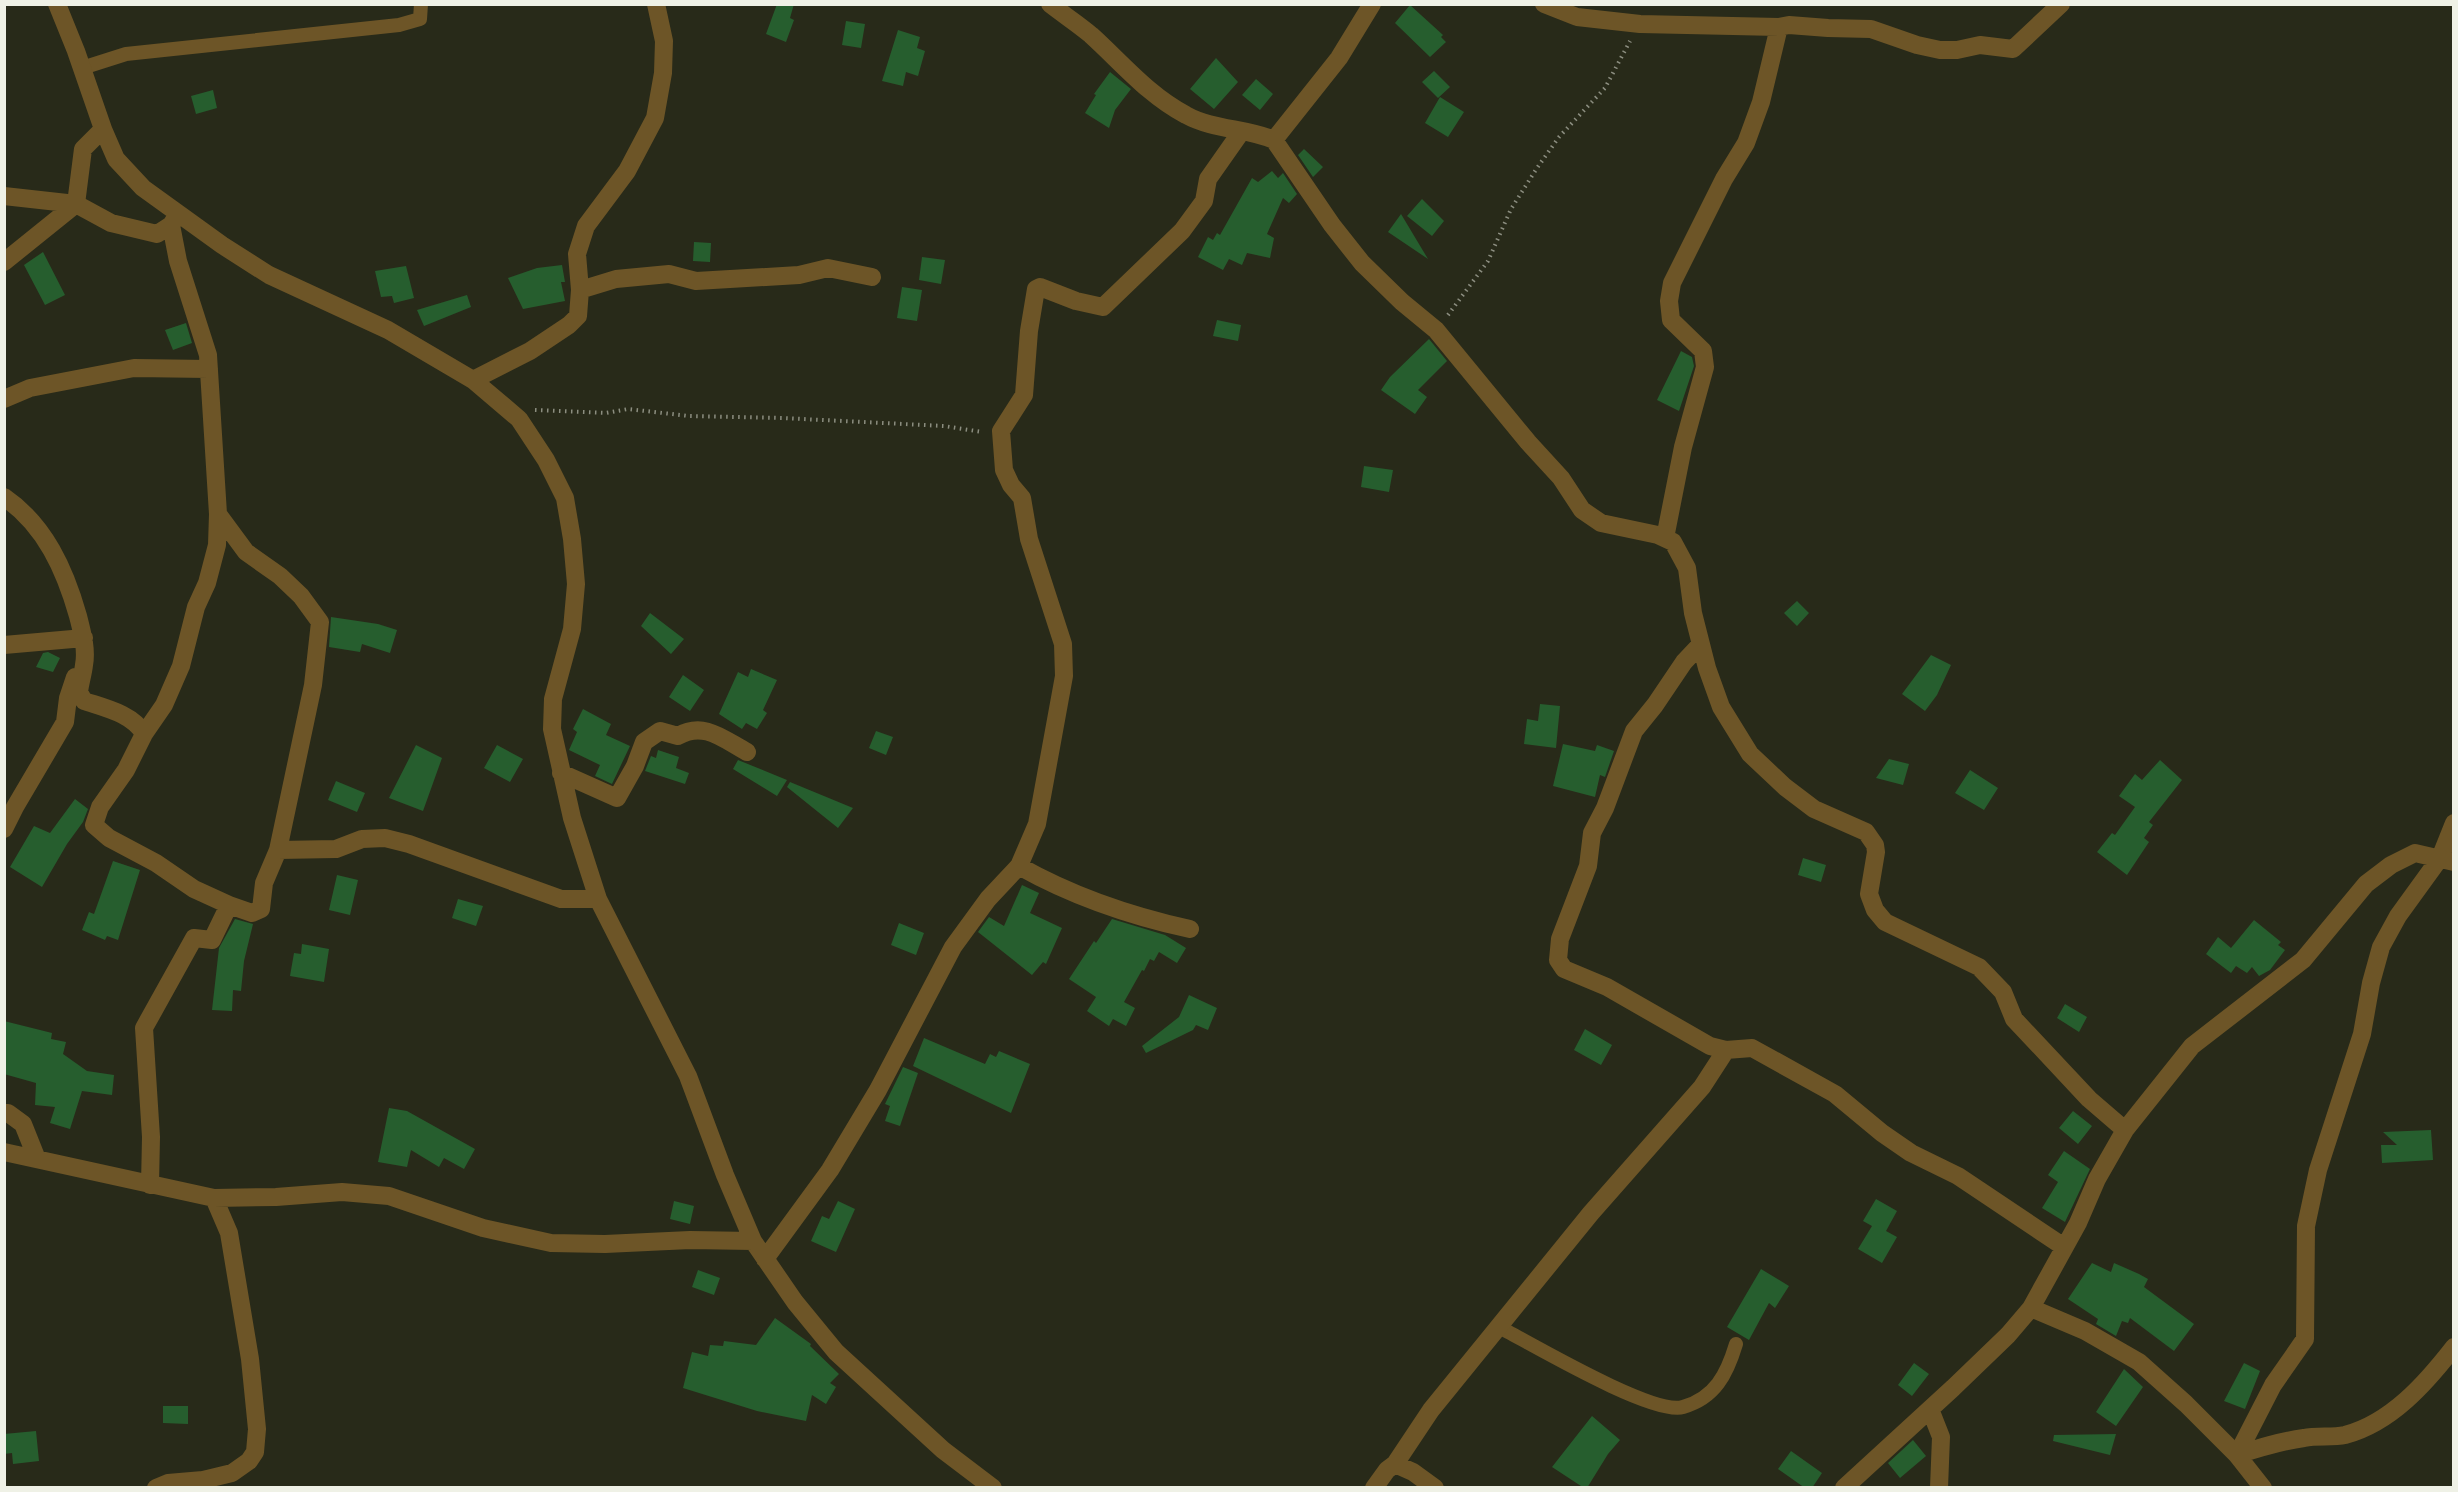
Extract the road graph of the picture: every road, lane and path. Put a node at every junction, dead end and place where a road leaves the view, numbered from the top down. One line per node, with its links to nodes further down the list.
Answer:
1 (57, 4): 10 (street)
2 (421, 4): 10 (lane)
3 (656, 4): 19 (street)
4 (1050, 4): 12 (street)
5 (1372, 4): 13 (street)
6 (1544, 4): 8 (street)
7 (2061, 4): 9 (street)
8 (1640, 24): 9 (street); 20 (path)
9 (1779, 27): 28 (street)
10 (82, 68): 11 (street)
11 (103, 129): 15 (street); 16 (street)
12 (1241, 132): 13 (street); 25 (street)
13 (1274, 140): 20 (street)
14 (4, 196): 15 (street)
15 (76, 204): 16 (street); 17 (street)
16 (175, 220): 21 (street); 22 (street)
17 (4, 262)
18 (872, 277): 19 (street)
19 (580, 290): 22 (street)
20 (1436, 330): 28 (street)
21 (209, 369): 23 (street); 27 (street)
22 (473, 380): 24 (street)
23 (4, 399)
24 (519, 419): 25 (path); 34 (street)
25 (1001, 431): 39 (street)
26 (4, 497): 31 (street)
27 (218, 514): 32 (street); 37 (street)
28 (1665, 538): 29 (street)
29 (1701, 644): 43 (street); 45 (street)
30 (4, 645): 31 (street)
31 (84, 647): 32 (street); 36 (street)
32 (144, 734): 41 (street)
33 (747, 752): 34 (street)
34 (561, 773): 40 (street)
35 (2454, 823): 38 (street)
36 (4, 829)
37 (278, 850): 40 (street); 41 (street)
38 (2447, 860): 45 (street); 58 (street)
39 (1019, 866): 42 (street); 52 (street)
40 (598, 899): 50 (street)
41 (229, 905): 48 (street)
42 (1191, 929)
43 (1726, 1050): 51 (street); 54 (street)
44 (4, 1113): 47 (street)
45 (2126, 1130): 51 (street)
46 (4, 1152): 47 (street)
47 (37, 1159): 48 (street)
48 (150, 1185): 49 (street)
49 (214, 1198): 50 (street); 60 (street)
50 (753, 1241): 52 (street)
51 (2064, 1247): 53 (street)
52 (765, 1259): 61 (street)
53 (2031, 1308): 57 (street); 58 (street)
54 (1499, 1327): 55 (lane); 59 (street)
55 (1736, 1344)
56 (2454, 1347): 58 (street)
57 (1930, 1409): 64 (street); 65 (street)
58 (2237, 1455): 66 (street)
59 (1395, 1464): 62 (street); 63 (street)
60 (156, 1488)
61 (993, 1488)
62 (1374, 1488)
63 (1435, 1488)
64 (1844, 1488)
65 (1939, 1488)
66 (2263, 1488)

